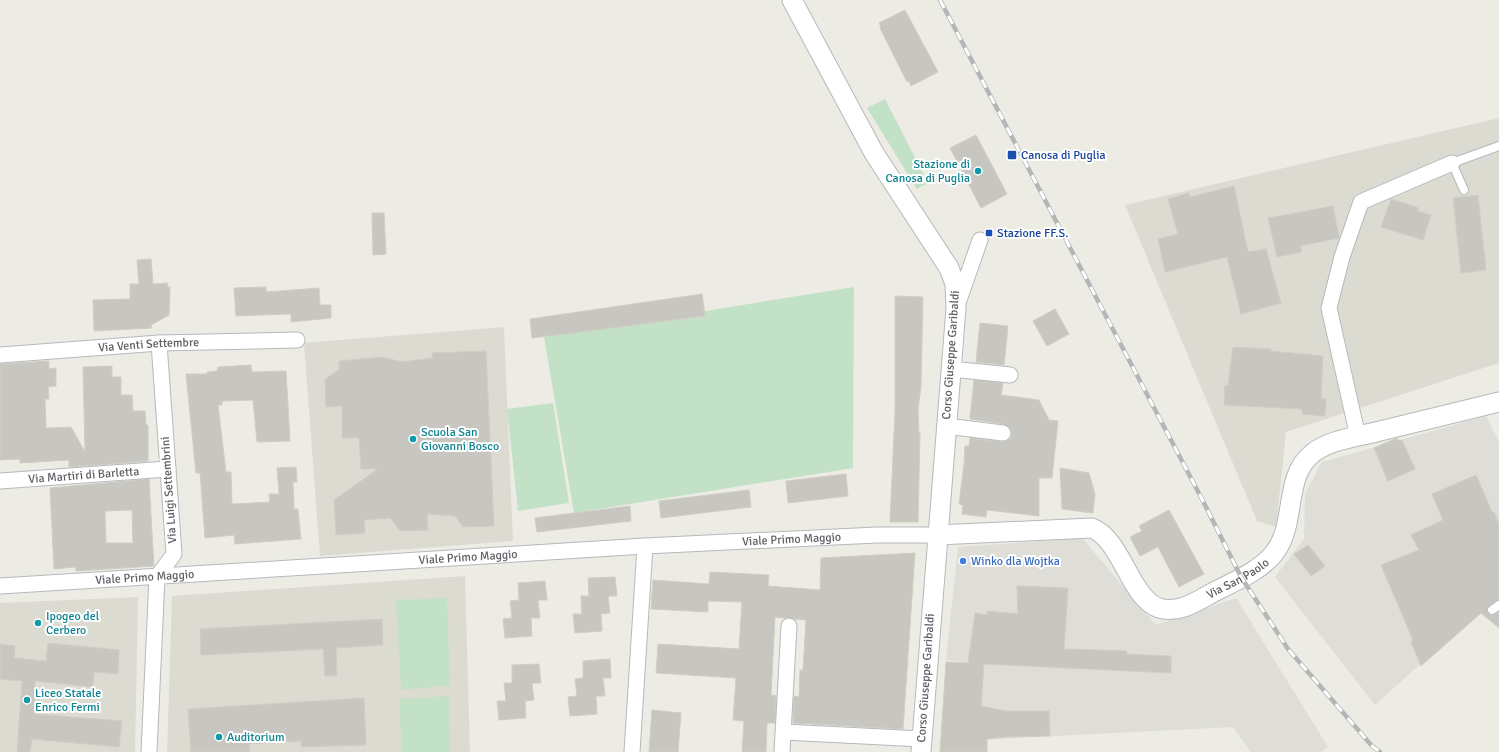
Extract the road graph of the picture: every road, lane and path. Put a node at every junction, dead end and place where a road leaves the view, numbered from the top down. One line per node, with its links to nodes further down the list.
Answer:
1 (792, 0): 6 (street, Corso Giuseppe Garibaldi)
2 (1499, 146): 3 (lane)
3 (1452, 163): 4 (lane); 15 (street)
4 (1464, 190)
5 (980, 240): 6 (street)
6 (956, 308): 10 (street, Corso Giuseppe Garibaldi)
7 (297, 340): 8 (street, Via Venti Settembre)
8 (159, 343): 9 (street, Via Venti Settembre); 16 (street, Via Luigi Settembrini)
9 (0, 355)
10 (951, 369): 11 (street); 13 (street, Corso Giuseppe Garibaldi)
11 (1010, 375)
12 (1499, 402): 15 (street, Via San Paolo)
13 (946, 426): 14 (street); 18 (street, Corso Giuseppe Garibaldi)
14 (1003, 433)
15 (1358, 437): 18 (street, Via San Paolo)
16 (168, 469): 17 (street, Via Martiri di Barletta); 20 (street, Via Luigi Settembrini)
17 (0, 481)
18 (937, 536): 19 (street, Viale Primo Maggio); 26 (street, Corso Giuseppe Garibaldi)
19 (645, 546): 20 (street, Viale Primo Maggio); 28 (street)
20 (157, 577): 21 (street, Viale Primo Maggio); 27 (street)
21 (0, 586)
22 (1499, 604): 23 (lane)
23 (1492, 610)
24 (789, 626): 25 (street)
25 (784, 732): 26 (street); 29 (street)
26 (921, 746)
27 (149, 752)
28 (632, 752)
29 (782, 752)

